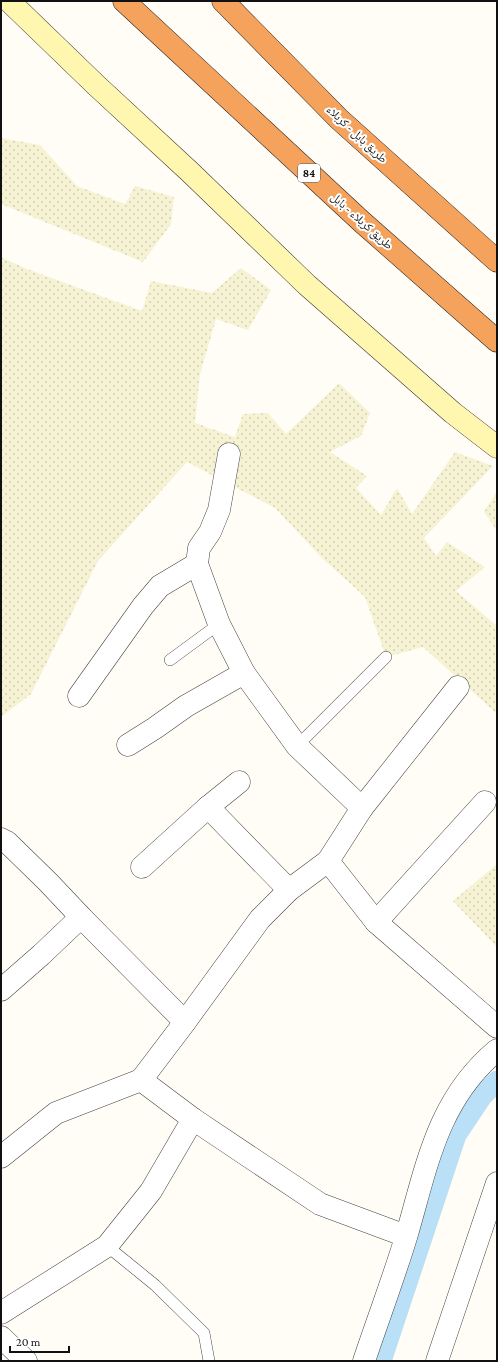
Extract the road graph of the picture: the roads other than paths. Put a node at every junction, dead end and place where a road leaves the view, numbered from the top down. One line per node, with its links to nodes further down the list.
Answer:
1 (9, 1): 6 (street)
2 (124, 1): 5 (highway, طريق كربلاء - بابل / 84)
3 (223, 1): 4 (highway, طريق بابل - كربلاء)
4 (497, 261)
5 (497, 341)
6 (497, 447)
7 (229, 454): 8 (street)
8 (197, 564): 9 (street); 14 (street)
9 (219, 624): 11 (lane); 12 (street)
10 (386, 657): 16 (lane)
11 (170, 660)
12 (244, 673): 15 (street); 16 (street)
13 (458, 687): 20 (street)
14 (79, 696)
15 (128, 745)
16 (297, 746): 20 (street)
17 (239, 782): 19 (street)
18 (485, 802): 26 (street)
19 (208, 807): 23 (street); 24 (street)
20 (362, 808): 22 (street)
21 (1, 839): 25 (street)
22 (328, 861): 24 (street); 26 (street)
23 (142, 867)
24 (289, 890): 28 (street)
25 (80, 917): 27 (street); 28 (street)
26 (376, 922): 29 (street)
27 (1, 990)
28 (185, 1022): 31 (street)
29 (497, 1027)
30 (497, 1050): 35 (street)
31 (141, 1080): 32 (street); 33 (street)
32 (193, 1119): 35 (street); 36 (street)
33 (1, 1158)
34 (497, 1184): 42 (street)
35 (406, 1236): 41 (street)
36 (107, 1246): 37 (street); 40 (lane)
37 (3, 1307)
38 (1, 1337): 39 (street)
39 (26, 1361)
40 (209, 1361)
41 (364, 1361)
42 (437, 1361)

